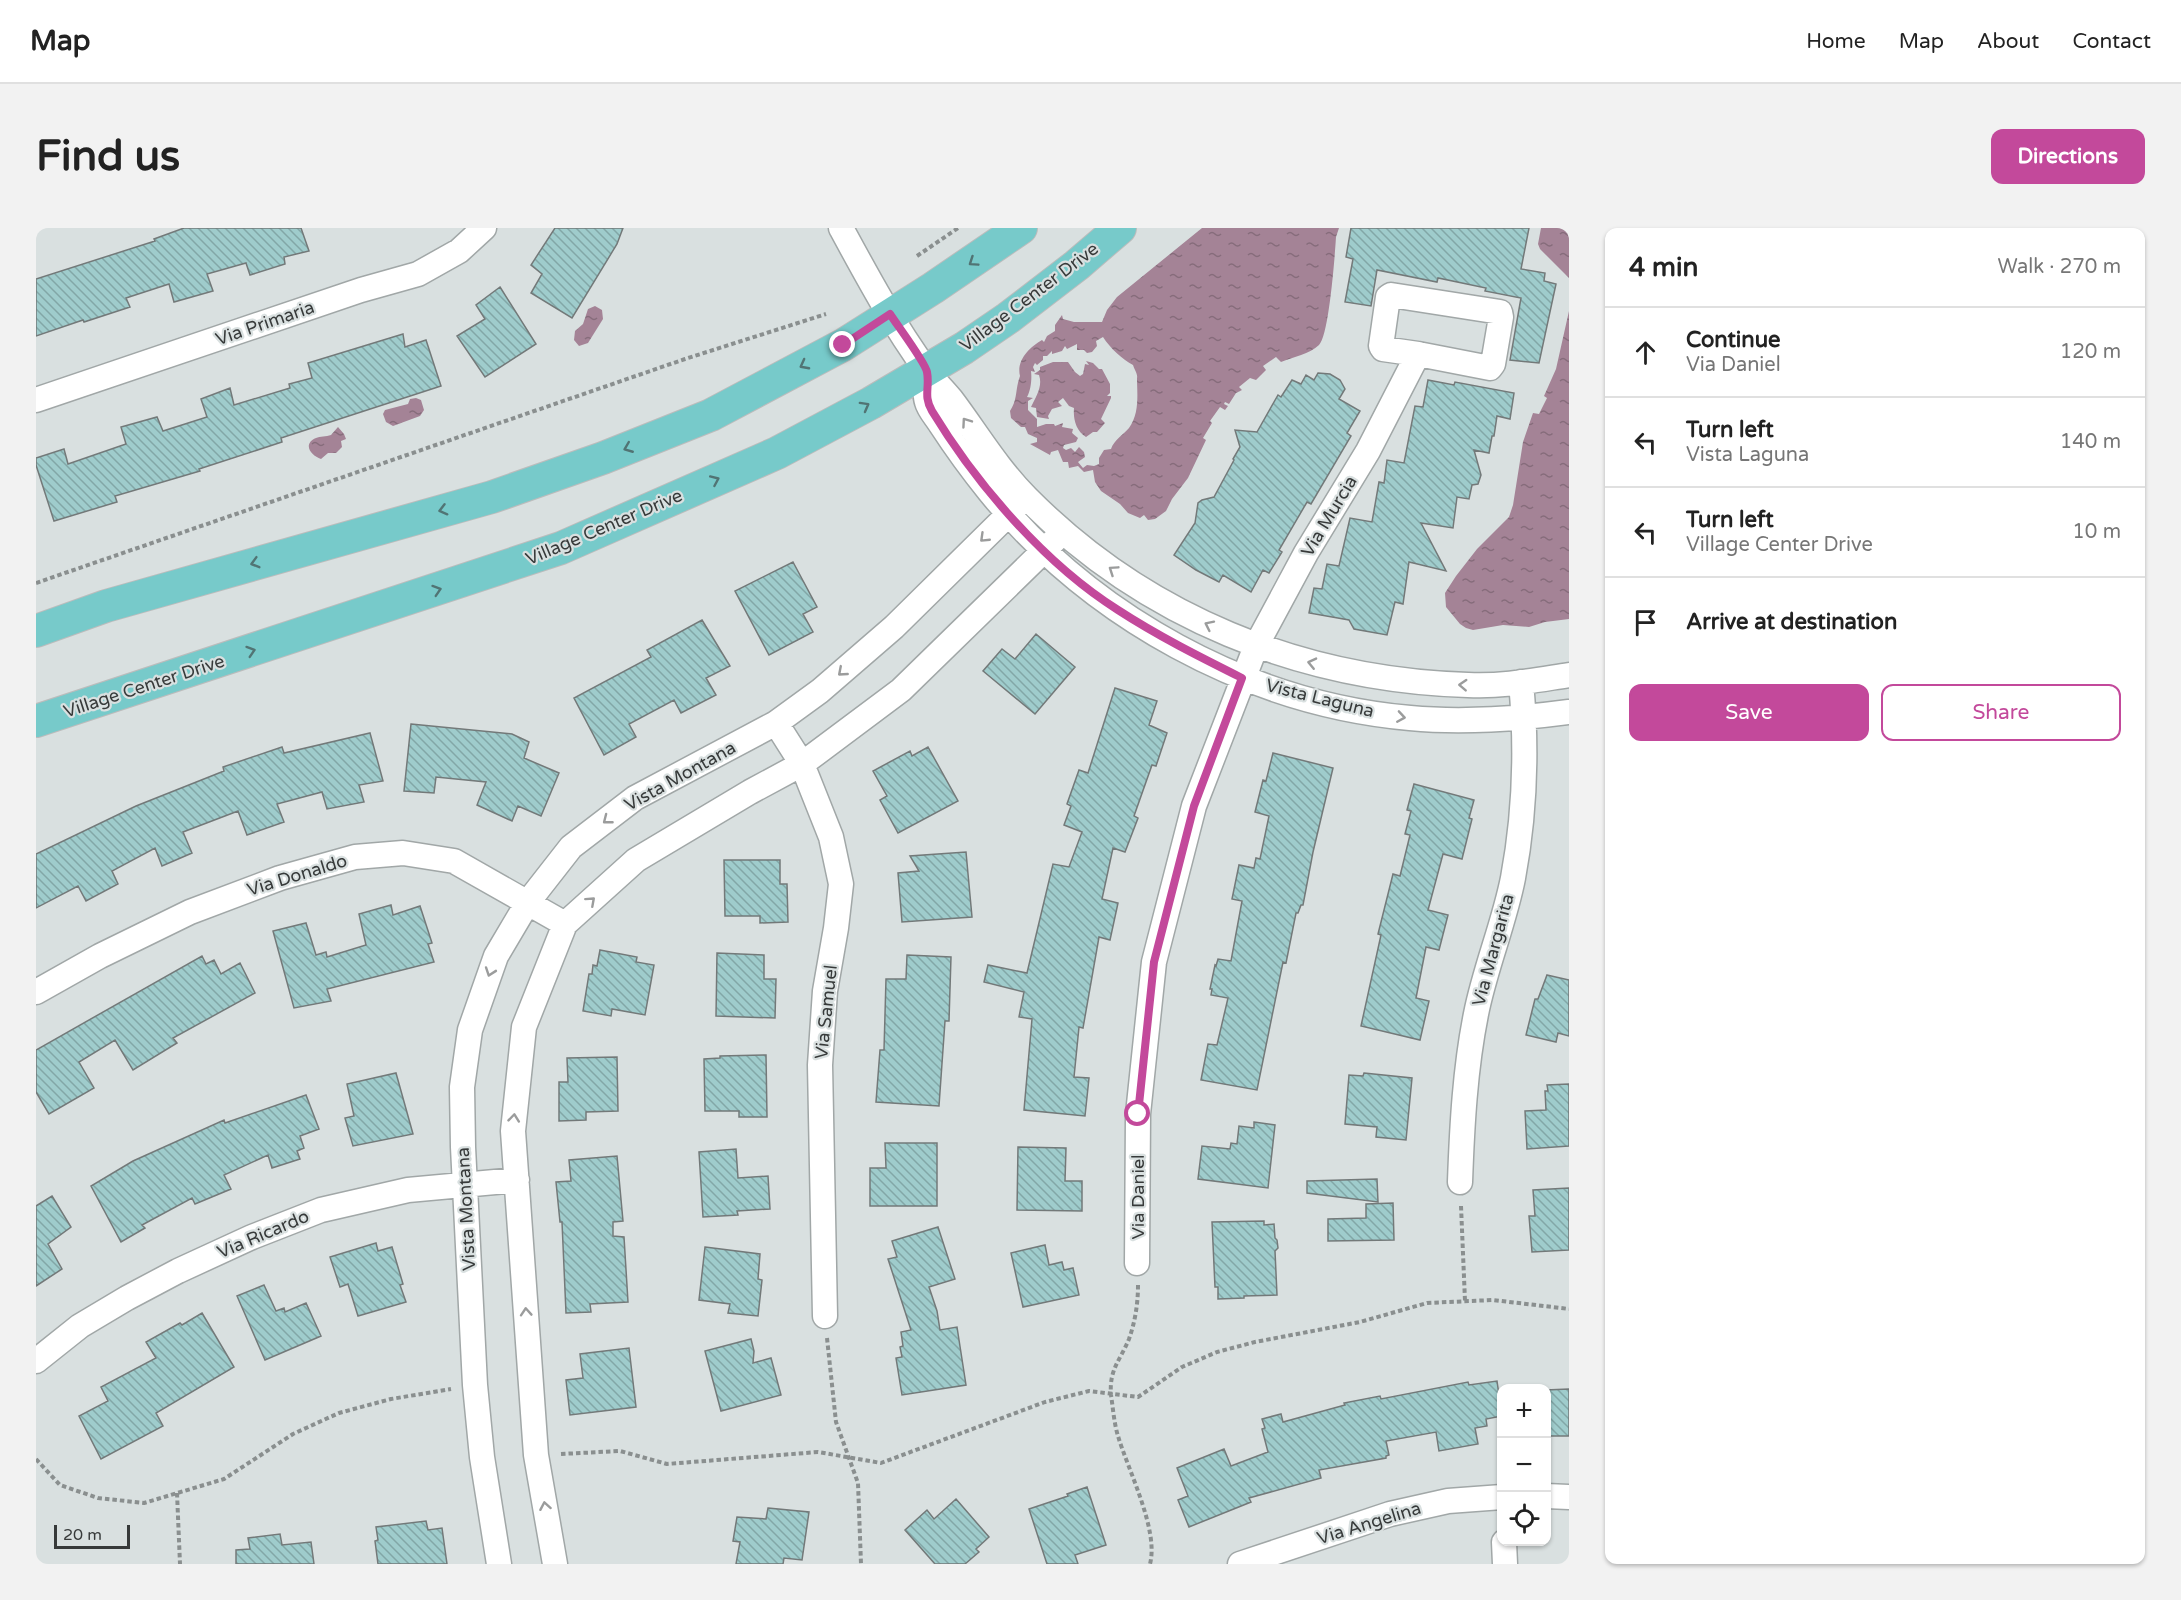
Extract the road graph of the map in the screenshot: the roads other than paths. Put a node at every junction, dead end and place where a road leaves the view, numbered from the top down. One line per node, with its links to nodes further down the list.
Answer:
1 (484, 228): 8 (street, Via Primaria)
2 (841, 228): 5 (street, Vista Laguna)
3 (1021, 228): 5 (main road, one-way to 5)
4 (1120, 228): 7 (main road, Village Center Drive)
5 (890, 314): 7 (street, Vista Laguna); 13 (main road, one-way to 13)
6 (1418, 354): 6 (street); 14 (street, Via Murcia)
7 (927, 370): 9 (street, Vista Laguna, one-way to 7); 10 (street, Vista Laguna); 20 (main road, Village Center Drive, one-way to 7)
8 (36, 400)
9 (1026, 497): 10 (street, Vista Montana); 11 (street, Vista Laguna)
10 (1008, 515): 12 (street, Vista Laguna); 21 (street, Vista Montana, one-way to 21)
11 (1062, 532): 12 (street); 14 (street, Vista Laguna, one-way to 11)
12 (1045, 550): 16 (street, Vista Laguna); 22 (street)
13 (36, 631)
14 (1256, 646): 16 (street, Via Murcia); 17 (street, Vista Laguna, one-way to 14)
15 (1569, 675): 17 (street, Vista Laguna)
16 (1242, 678): 19 (street, Vista Laguna, one-way to 19); 29 (street, Via Daniel)
17 (1521, 682): 19 (street, Via Margarita)
18 (1569, 712): 19 (street, Vista Laguna)
19 (1524, 718): 27 (street, Via Margarita)
20 (36, 721)
21 (776, 723): 22 (street, Via Samuel); 23 (street, Vista Montana, one-way to 23)
22 (802, 764): 24 (street, one-way to 22); 30 (street, Via Samuel)
23 (528, 902): 24 (street, Via Donaldo); 25 (street, Via Donaldo); 28 (street, Vista Montana, one-way to 28)
24 (565, 924): 26 (street, one-way to 24)
25 (36, 992)
26 (517, 1180): 28 (street, Via Ricardo); 37 (street, one-way to 26)
27 (1460, 1182)
28 (465, 1184): 31 (street, Via Ricardo); 36 (street, Vista Montana)
29 (1137, 1263)
30 (825, 1316)
31 (36, 1361)
32 (1551, 1496): 34 (street)
33 (1497, 1497): 38 (street, Via Angelina)
34 (1569, 1497)
35 (1504, 1546): 39 (street)
36 (499, 1564)
37 (555, 1564)
38 (1240, 1564)
39 (1505, 1564)

